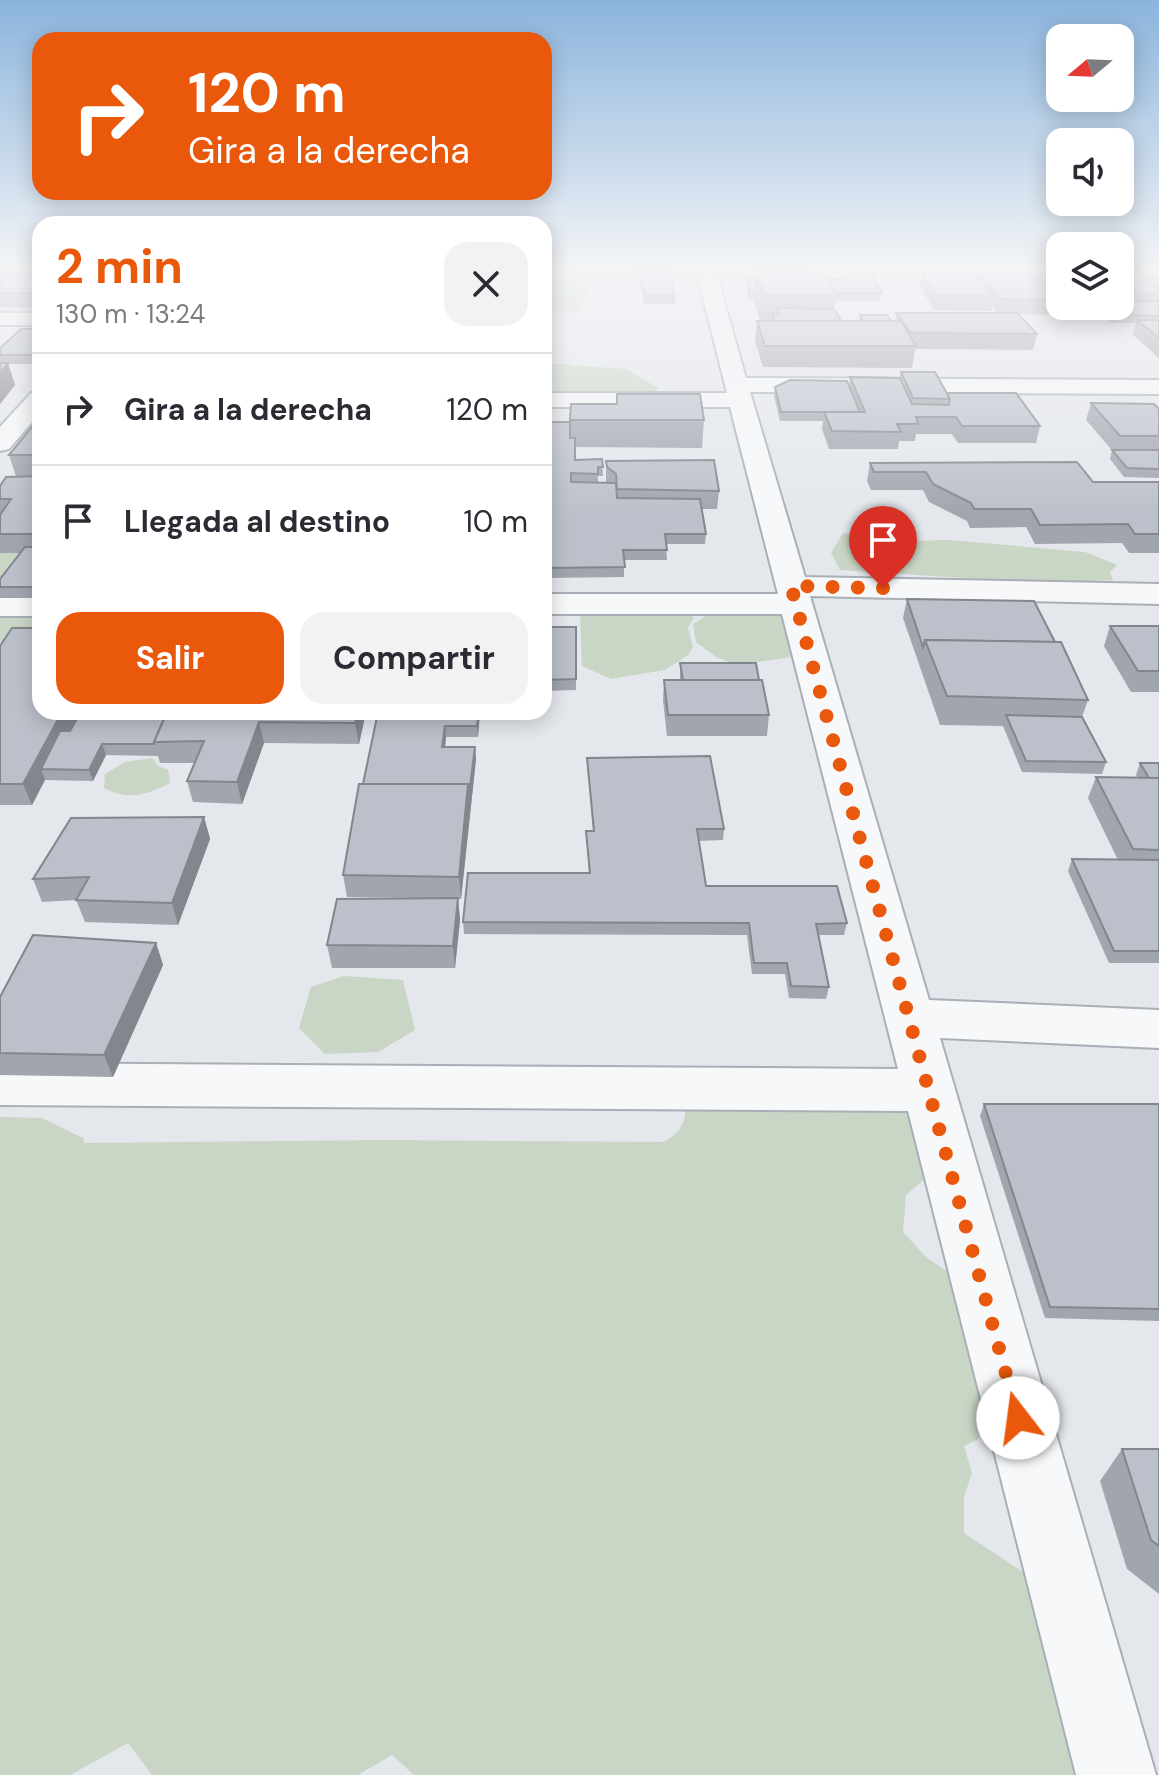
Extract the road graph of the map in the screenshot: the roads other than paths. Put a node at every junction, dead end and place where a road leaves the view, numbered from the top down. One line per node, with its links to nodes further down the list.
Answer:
1 (726, 349): 3 (street)
2 (1159, 387): 3 (street)
3 (738, 393): 4 (street); 8 (street)
4 (552, 400)
5 (32, 407): 6 (street)
6 (0, 443)
7 (1159, 594): 8 (street)
8 (794, 595): 9 (street); 12 (street)
9 (552, 604)
10 (0, 606): 11 (street)
11 (32, 606)
12 (908, 1018): 13 (street); 15 (street)
13 (1159, 1029)
14 (0, 1084): 15 (street)
15 (929, 1090): 16 (street)
16 (1116, 1775)

